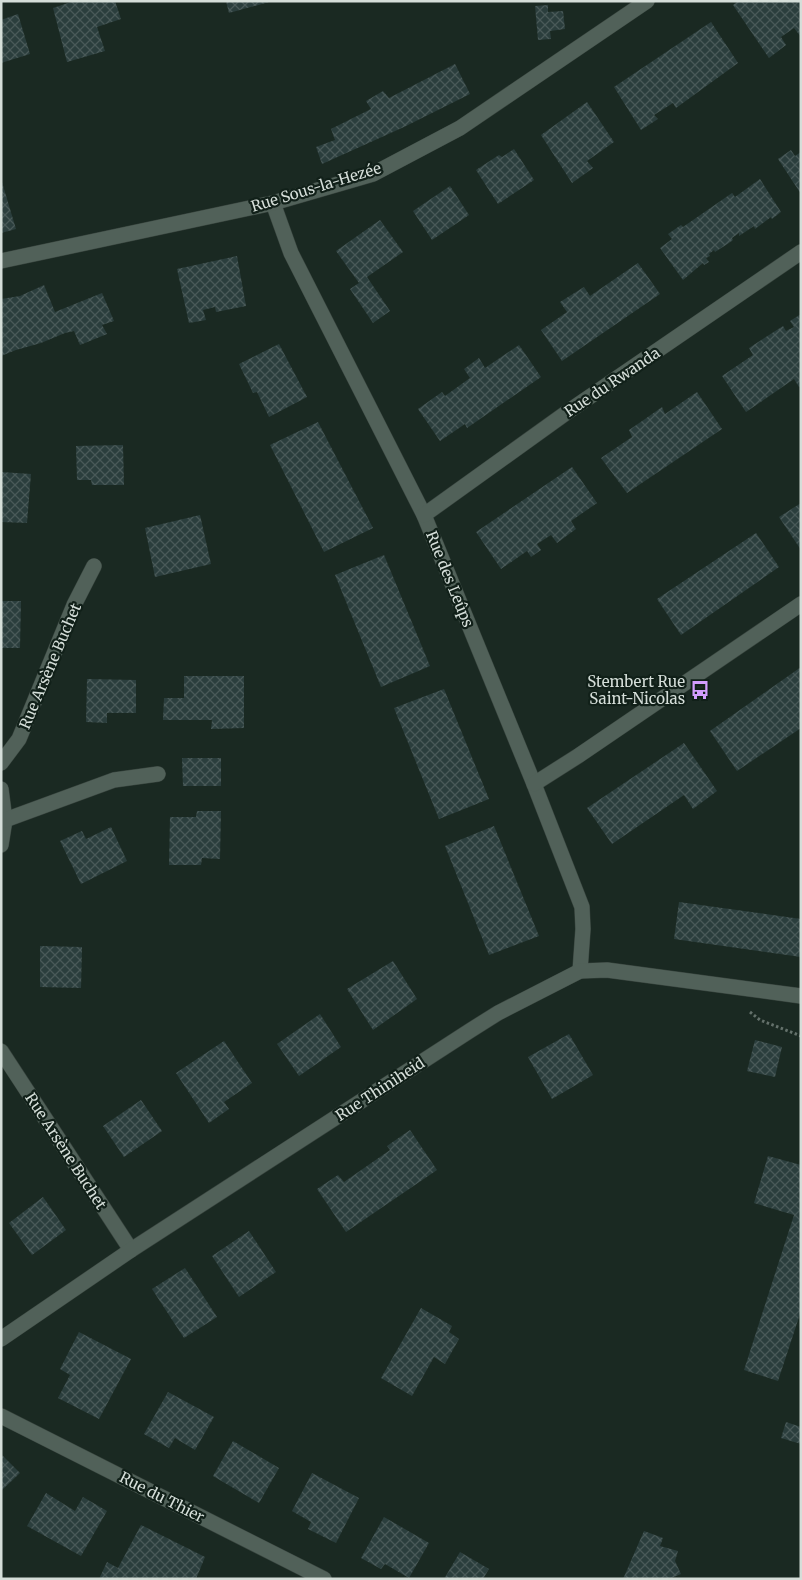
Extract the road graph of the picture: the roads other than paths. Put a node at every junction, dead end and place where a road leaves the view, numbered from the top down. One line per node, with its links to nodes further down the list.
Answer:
1 (647, 1): 2 (street, Rue Sous-la-Hezée)
2 (273, 203): 4 (street, Rue Sous-la-Hezée); 5 (street, Rue des Leûps)
3 (801, 252): 5 (street, Rue du Rwanda)
4 (1, 261)
5 (424, 515): 10 (street, Rue des Leûps)
6 (94, 566): 8 (street, Rue Arsène Buchet)
7 (801, 604): 10 (street)
8 (1, 762)
9 (158, 774): 12 (street)
10 (534, 784): 14 (street, Rue des Leûps)
11 (1, 789): 12 (street)
12 (5, 820): 13 (street)
13 (1, 845)
14 (580, 971): 15 (street, Rue Thiniheid); 17 (street, Rue Thiniheid)
15 (801, 996)
16 (1, 1051): 17 (street, Rue Arsène Buchet)
17 (131, 1250): 18 (street, Rue Thiniheid)
18 (1, 1339)
19 (1, 1416): 20 (street, Rue du Thier)
20 (324, 1579)

